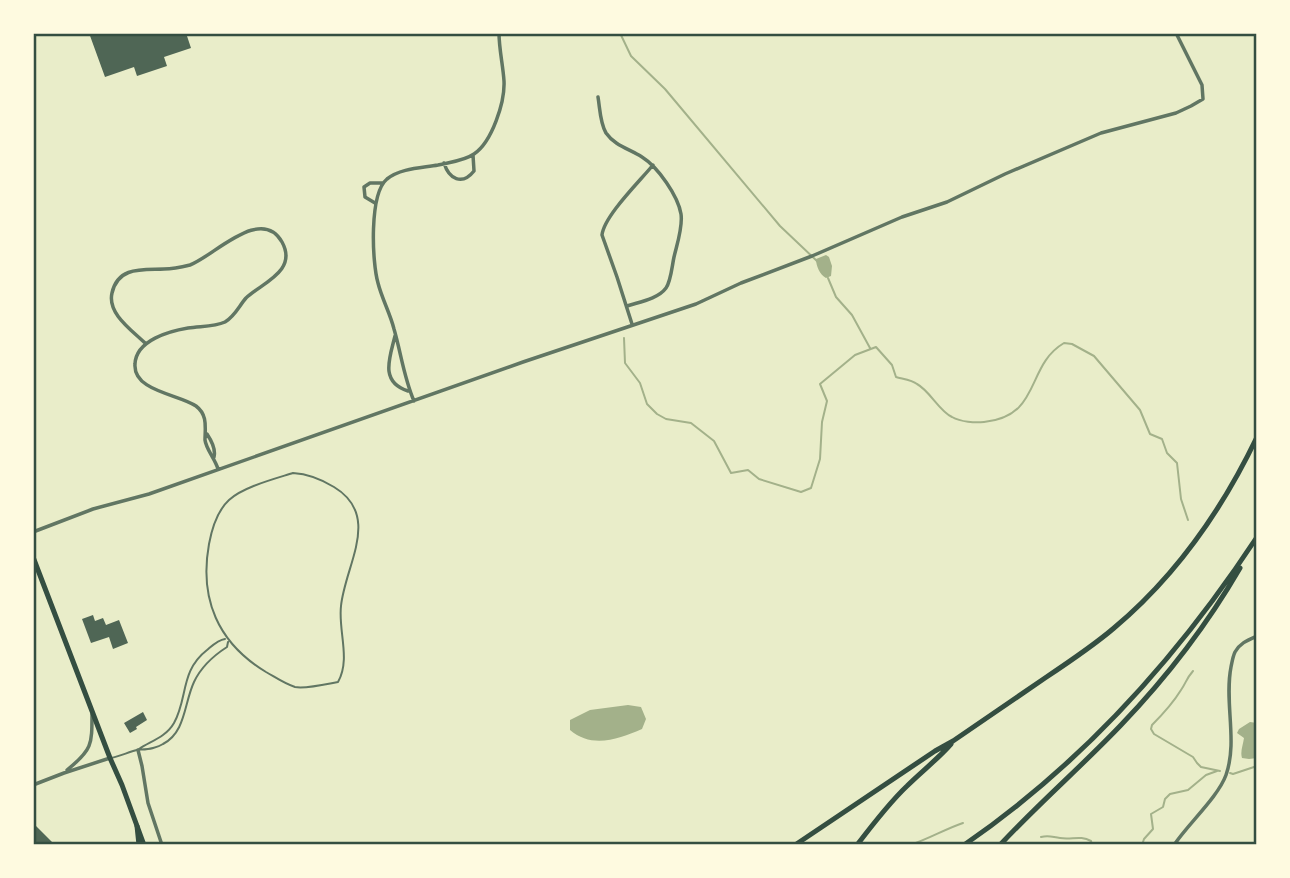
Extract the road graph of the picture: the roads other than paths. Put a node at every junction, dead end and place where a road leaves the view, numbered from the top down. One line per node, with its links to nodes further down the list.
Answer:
1 (499, 33): 4 (street)
2 (1176, 33): 10 (street)
3 (598, 97): 6 (street)
4 (473, 155): 5 (street); 5 (street)
5 (444, 163): 7 (street)
6 (653, 166): 9 (street); 9 (street)
7 (383, 183): 8 (street); 8 (street)
8 (376, 203): 11 (street)
9 (627, 306): 10 (street)
10 (632, 324): 14 (street)
11 (396, 334): 13 (street); 13 (street)
12 (146, 344): 12 (street); 16 (street)
13 (410, 391): 14 (street)
14 (414, 401): 16 (street)
15 (1257, 437): 23 (main road)
16 (218, 469): 17 (street)
17 (33, 531)
18 (1257, 537): 32 (main road); 33 (main road)
19 (33, 557): 22 (main road)
20 (1257, 636): 34 (street)
21 (228, 640): 21 (lane); 24 (lane); 24 (lane)
22 (92, 708): 25 (main road); 26 (street)
23 (953, 741): 30 (main road); 31 (main road)
24 (138, 750): 25 (lane); 29 (street)
25 (110, 758): 26 (street); 28 (main road)
26 (64, 773): 27 (street)
27 (33, 785)
28 (141, 845)
29 (162, 845)
30 (795, 845)
31 (857, 845)
32 (964, 845)
33 (1000, 845)
34 (1174, 845)

